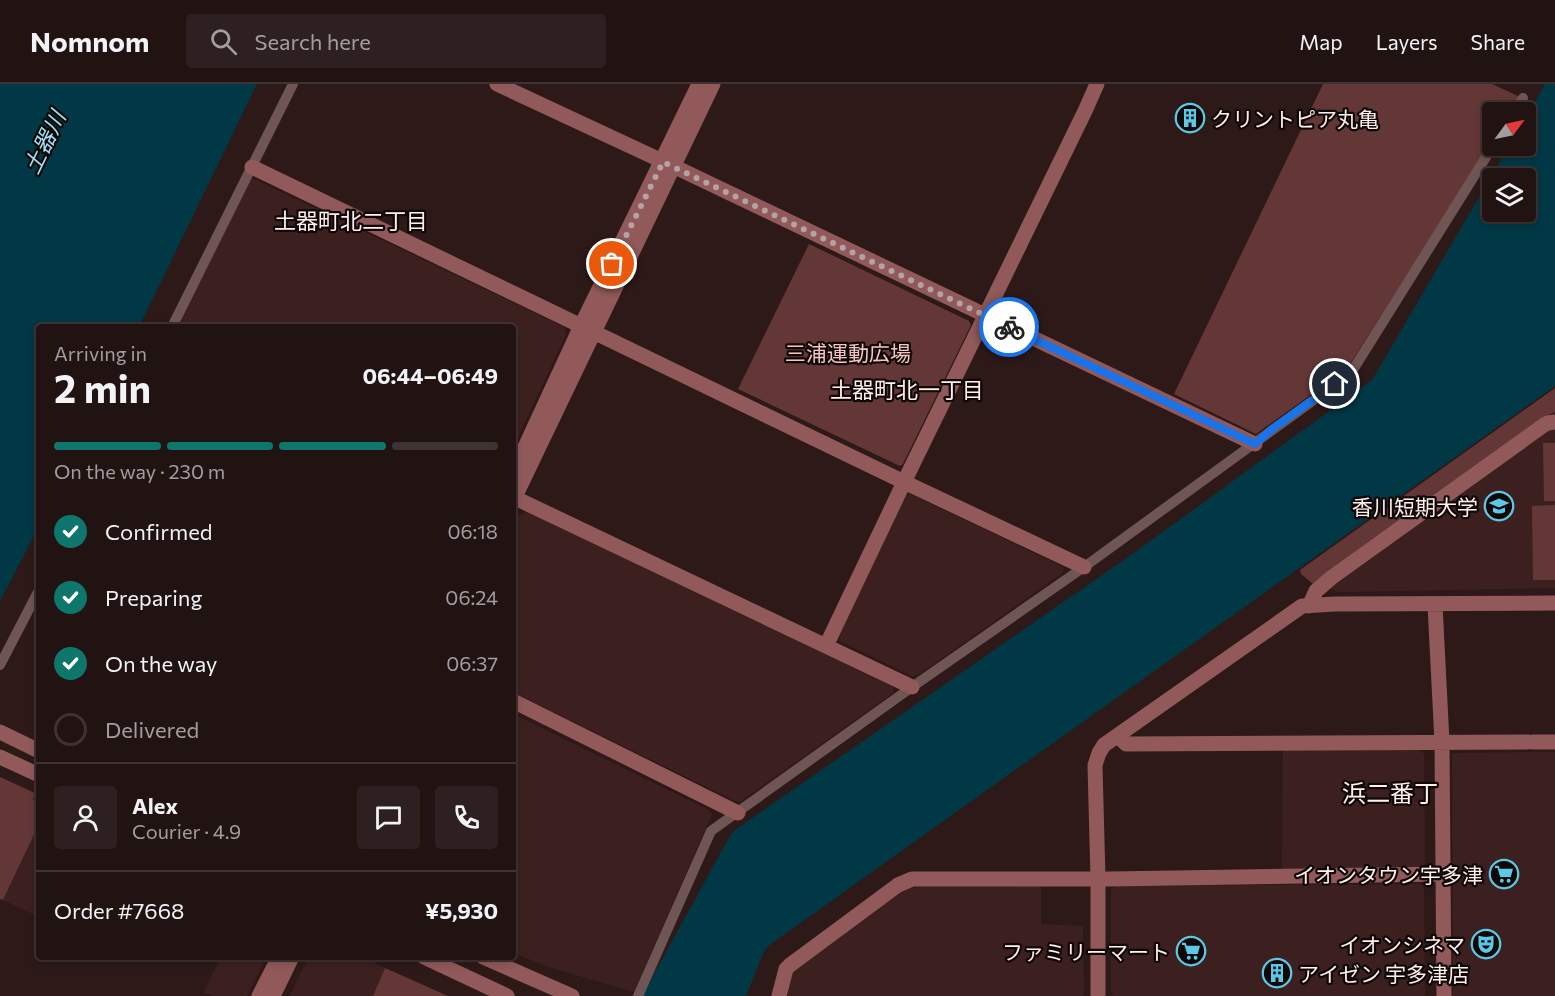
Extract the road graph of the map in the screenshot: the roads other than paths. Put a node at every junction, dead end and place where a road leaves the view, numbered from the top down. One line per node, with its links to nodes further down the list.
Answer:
1 (293, 84): 10 (street)
2 (497, 84): 9 (street)
3 (699, 84): 9 (street)
4 (713, 84): 9 (street)
5 (1097, 84): 11 (street)
6 (1523, 98): 7 (street)
7 (1520, 102)
8 (1488, 156): 15 (street)
9 (668, 164): 11 (street); 13 (street)
10 (252, 167): 12 (street); 13 (street)
11 (985, 316): 15 (street); 17 (street)
12 (174, 324)
13 (587, 329): 16 (street); 17 (street); 18 (street)
14 (1555, 422): 24 (street)
15 (1255, 444): 20 (street)
16 (516, 467)
17 (904, 482): 20 (street); 25 (street)
18 (516, 493)
19 (516, 499): 25 (street)
20 (1084, 567): 27 (street)
21 (36, 596): 26 (street)
22 (1555, 603): 23 (street)
23 (1435, 604): 24 (street); 31 (street)
24 (1309, 606): 30 (street)
25 (826, 646): 27 (street)
26 (0, 664)
27 (912, 687): 36 (street)
28 (516, 703): 36 (street)
29 (0, 732): 33 (street)
30 (1118, 736): 31 (street); 38 (street)
31 (1442, 742): 32 (street); 37 (street)
32 (1555, 742)
33 (36, 750)
34 (0, 756): 35 (street)
35 (36, 774)
36 (738, 813): 47 (street)
37 (1444, 874): 38 (street); 50 (street)
38 (1098, 879): 48 (street); 49 (street)
39 (277, 960): 43 (street)
40 (291, 960): 44 (street)
41 (430, 960): 45 (street)
42 (490, 960): 46 (street)
43 (259, 996)
44 (273, 996)
45 (507, 996)
46 (572, 996)
47 (638, 996)
48 (778, 996)
49 (1098, 996)
50 (1444, 996)

